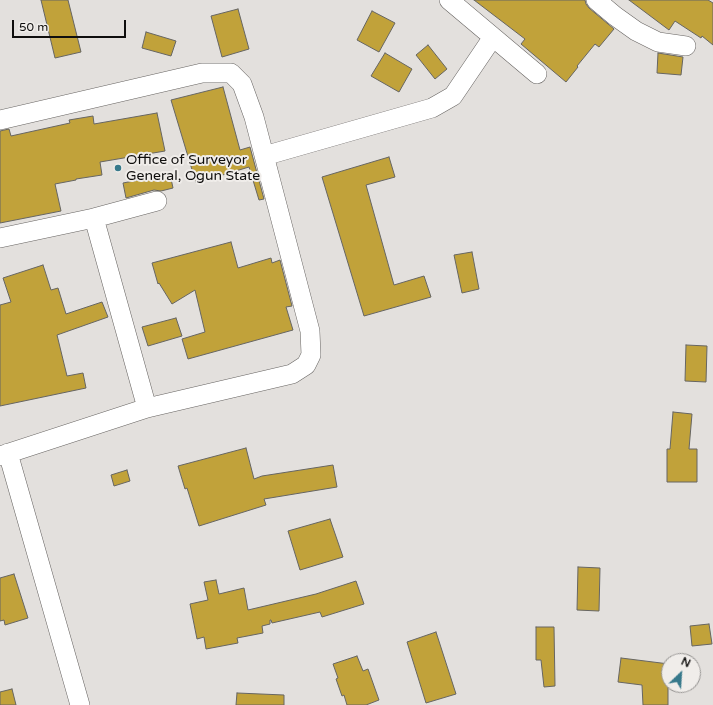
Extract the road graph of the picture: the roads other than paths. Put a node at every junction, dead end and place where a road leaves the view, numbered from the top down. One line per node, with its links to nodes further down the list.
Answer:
1 (449, 0): 3 (street)
2 (596, 0): 4 (street)
3 (493, 37): 5 (street); 7 (street)
4 (686, 46)
5 (537, 74)
6 (0, 120): 7 (street)
7 (264, 156): 11 (street)
8 (157, 201): 9 (street)
9 (94, 218): 10 (street); 11 (street)
10 (0, 238)
11 (147, 408): 12 (street)
12 (4, 454): 13 (street)
13 (80, 705)

